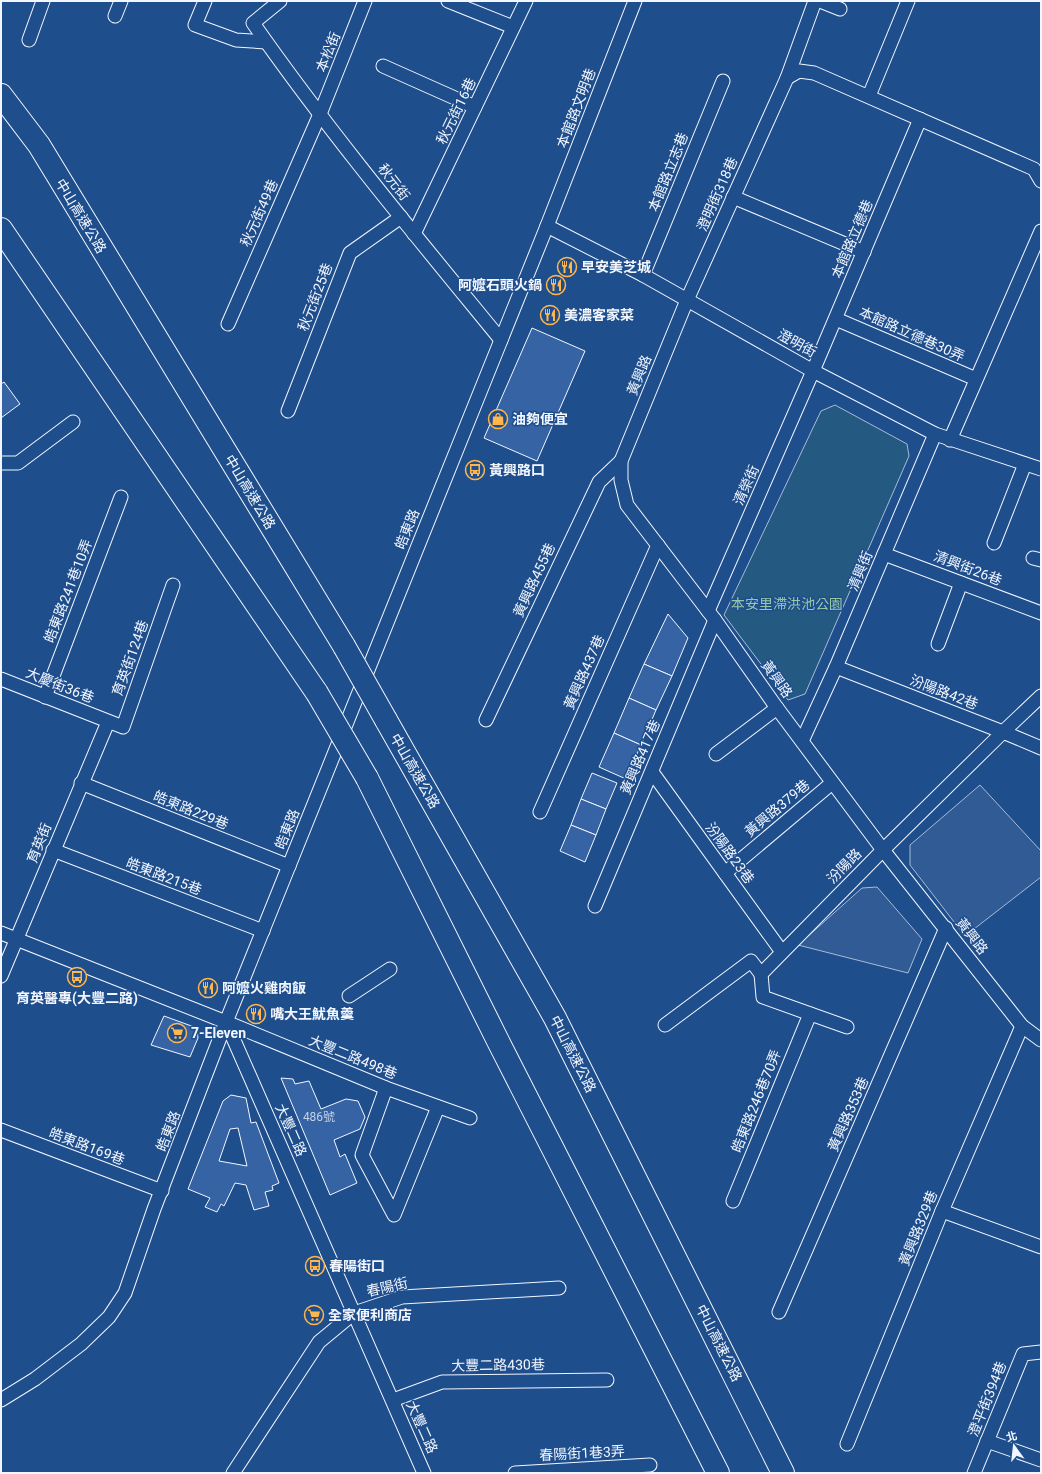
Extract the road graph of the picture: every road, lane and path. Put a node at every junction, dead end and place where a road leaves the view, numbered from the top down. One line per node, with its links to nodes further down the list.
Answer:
1 (43, 1): 15 (street)
2 (121, 1): 13 (street)
3 (205, 1): 16 (street)
4 (280, 1): 16 (street, 秋元街)
5 (365, 1): 23 (street, 本松街)
6 (448, 1): 14 (street)
7 (526, 1): 14 (street, 秋元街16巷)
8 (634, 1): 28 (street, 本館路文明巷)
9 (816, 1): 18 (street)
10 (820, 1): 12 (street)
11 (908, 1): 21 (street)
12 (840, 9)
13 (115, 16)
14 (513, 27): 22 (street, 秋元街16巷)
15 (29, 40)
16 (266, 42): 23 (street, 秋元街)
17 (383, 66): 22 (street)
18 (787, 78): 21 (street); 26 (street, 澄明街318巷)
19 (723, 81): 33 (street, 本館路立志巷)
20 (1, 95): 115 (highway, 中山高速公路, bridge)
21 (869, 96): 24 (street)
22 (475, 107): 31 (street, 秋元街16巷)
23 (320, 114): 27 (street, 秋元街); 36 (street, 秋元街49巷)
24 (920, 119): 25 (street); 32 (street, 本館路立德巷)
25 (1041, 181)
26 (733, 197): 32 (street); 34 (street, 澄明街318巷)
27 (401, 216): 31 (street, 秋元街); 40 (street, 秋元街25巷)
28 (546, 226): 33 (street, 澄明街); 37 (street, 皓東路)
29 (1, 229): 114 (highway, bridge)
30 (1041, 231): 39 (street)
31 (414, 234): 37 (street, 秋元街)
32 (864, 252): 35 (street, 本館路立德巷)
33 (643, 275): 34 (street, 澄明街)
34 (687, 300): 38 (street, 澄明街); 44 (street, 黃興路)
35 (836, 319): 38 (street, 本館路立德巷); 39 (street, 本館路立德巷30弄)
36 (228, 324)
37 (501, 340): 74 (street, 皓東路)
38 (813, 371): 42 (street, 澄明街); 55 (street, 清榮街)
39 (976, 380): 43 (street)
40 (288, 411)
41 (73, 422): 45 (street)
42 (934, 434): 43 (street, 澄明街); 51 (street, 清興街)
43 (950, 440): 46 (street, 澄明街)
44 (621, 461): 50 (street, 黃興路); 62 (street, 黃興路455巷)
45 (1, 463)
46 (1025, 464): 47 (street, 澄明街); 49 (street)
47 (1041, 469)
48 (121, 497): 60 (street, 皓東路241巷10弄)
49 (994, 543)
50 (658, 545): 55 (street, 黃興路); 71 (street, 黃興路437巷)
51 (884, 554): 52 (street, 清興街26巷); 57 (street, 清興街)
52 (961, 583): 54 (street, 清興街26巷); 56 (street)
53 (173, 585): 63 (street, 育英街124巷)
54 (1041, 613)
55 (712, 616): 61 (street, 黃興路); 68 (street, 黃興路417巷)
56 (938, 644)
57 (836, 667): 64 (street, 汾陽路42巷); 65 (street, 清興街)
58 (2, 682): 60 (street, 大慶街36巷)
59 (1041, 696): 64 (street, 汾陽路)
60 (45, 697): 63 (street, 大慶街36巷)
61 (777, 708): 65 (street, 黃興路); 67 (street)
62 (486, 720)
63 (108, 722): 69 (street, 育英街)
64 (1003, 732): 66 (street, 汾陽路42巷); 73 (street, 汾陽路)
65 (802, 741): 70 (street, 黃興路)
66 (1041, 748)
67 (716, 754)
68 (652, 772): 75 (street, 汾陽路23巷); 76 (street, 黃興路417巷)
69 (81, 783): 72 (street, 育英街); 74 (street, 皓東路229巷)
70 (832, 783): 73 (street, 黃興路); 75 (street, 黃興路379巷)
71 (540, 812)
72 (53, 850): 78 (street, 皓東路215巷); 80 (street, 育英街)
73 (882, 850): 77 (street, 黃興路); 81 (street, 汾陽路)
74 (289, 866): 78 (street, 皓東路)
75 (725, 873): 81 (street, 汾陽路23巷)
76 (595, 906)
77 (946, 928): 89 (street, 黃興路); 101 (street, 黃興路353巷)
78 (263, 931): 87 (street, 皓東路)
79 (1, 934): 80 (street)
80 (17, 940): 84 (street, 育英街); 87 (street)
81 (782, 952): 83 (street, 汾陽路)
82 (390, 969): 85 (street)
83 (761, 974): 86 (street); 88 (street)
84 (1, 976)
85 (349, 996)
86 (810, 1014): 90 (street); 97 (street, 皓東路246巷70弄)
87 (226, 1022): 92 (street, 大豐二路498巷); 96 (street, 皓東路); 102 (street, 大豐二路)
88 (665, 1025)
89 (1022, 1026): 91 (street, 黃興路); 98 (street, 黃興路329巷)
90 (847, 1027)
91 (1041, 1040)
92 (386, 1088): 93 (street, 大豐二路498巷); 93 (street)
93 (438, 1107): 94 (street, 大豐二路498巷)
94 (470, 1118)
95 (1, 1130): 96 (street, 皓東路169巷)
96 (162, 1191): 105 (street, 皓東路)
97 (733, 1201)
98 (942, 1211): 99 (street); 108 (street, 黃興路329巷)
99 (1041, 1247)
100 (559, 1288): 102 (street, 春陽街)
101 (779, 1312)
102 (354, 1313): 106 (street, 大豐二路); 111 (street, 春陽街)
103 (1041, 1352): 107 (street, 澄平街394巷)
104 (607, 1380): 106 (street, 大豐二路430巷)
105 (1, 1400)
106 (393, 1400): 112 (street, 大豐二路)
107 (987, 1441): 109 (street); 116 (street, 澄平街394巷)
108 (847, 1444)
109 (1041, 1460)
110 (650, 1465): 113 (street, 春陽街1巷3弄)
111 (233, 1473)
112 (424, 1473)
113 (515, 1473)
114 (718, 1473)
115 (783, 1473)
116 (974, 1473)

